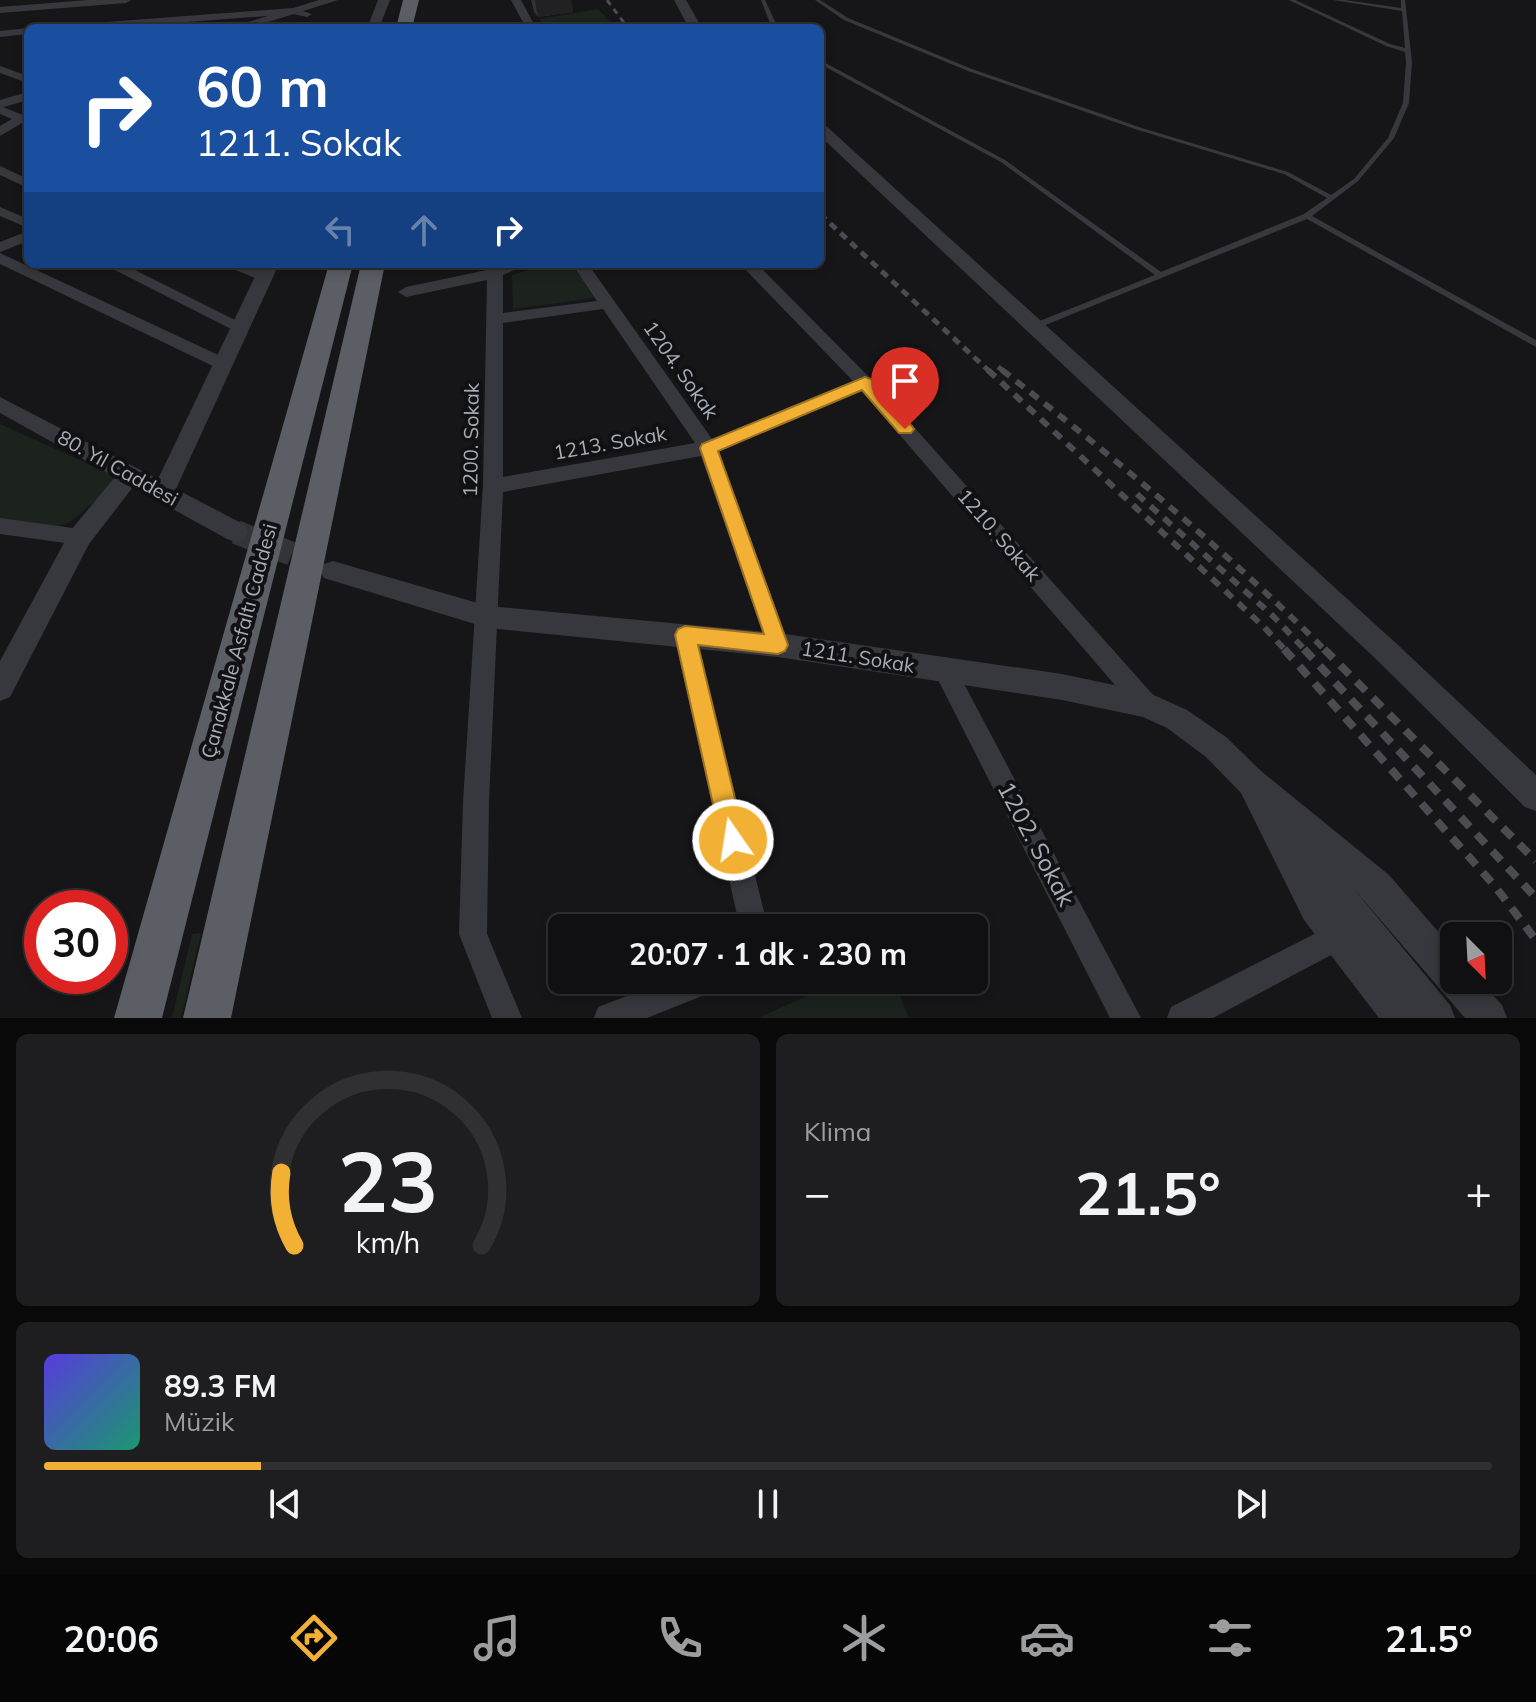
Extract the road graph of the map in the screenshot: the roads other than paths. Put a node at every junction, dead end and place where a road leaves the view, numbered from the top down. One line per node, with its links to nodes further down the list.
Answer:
1 (126, 0): 11 (street)
2 (384, 0): 21 (street)
3 (411, 0): 22 (highway)
4 (516, 0): 23 (street)
5 (680, 0): 24 (street)
6 (763, 0): 25 (lane)
7 (817, 0): 42 (lane)
8 (1291, 0): 28 (lane)
9 (1335, 0): 14 (lane)
10 (1403, 0): 14 (lane)
11 (106, 2): 13 (street); 17 (street)
12 (337, 2): 15 (street); 16 (street)
13 (0, 10)
14 (1403, 10): 28 (lane)
15 (293, 11): 16 (street); 18 (street); 19 (street)
16 (307, 14): 20 (street)
17 (88, 24)
18 (114, 24)
19 (249, 24)
20 (272, 24)
21 (375, 24)
22 (405, 24)
23 (529, 24)
24 (693, 24)
25 (773, 24)
26 (24, 32): 27 (street)
27 (3, 35)
28 (1408, 51): 42 (lane)
29 (824, 64): 56 (lane)
30 (0, 69): 31 (street)
31 (24, 78)
32 (24, 91): 33 (street)
33 (0, 97)
34 (24, 98): 35 (street)
35 (0, 107): 36 (street)
36 (24, 119)
37 (24, 120): 38 (street)
38 (0, 132)
39 (824, 132): 60 (street)
40 (0, 170): 41 (street)
41 (24, 182)
42 (1332, 198): 44 (lane)
43 (0, 211): 45 (street)
44 (1307, 216): 56 (lane); 62 (lane)
45 (24, 222)
46 (24, 237): 47 (street)
47 (0, 248)
48 (0, 258): 63 (street)
49 (119, 268): 61 (street)
50 (340, 268): 89 (highway, Çanakkale Asfaltı Caddesi)
51 (372, 268): 90 (highway)
52 (495, 268): 57 (street); 59 (street, 1200. Sokak)
53 (583, 268): 58 (street, 1204. Sokak)
54 (752, 268): 64 (street, 1210. Sokak)
55 (267, 270): 61 (street)
56 (1160, 275): 60 (lane)
57 (406, 292)
58 (608, 304): 59 (street); 66 (street, 1204. Sokak)
59 (494, 319): 68 (street, 1200. Sokak)
60 (1035, 326): 81 (street)
61 (241, 327): 63 (street)
62 (1536, 344)
63 (223, 364): 69 (street)
64 (865, 383): 66 (street, 1213. Sokak); 79 (street, 1210. Sokak)
65 (0, 404): 67 (street, 80. Yıl Caddesi)
66 (708, 448): 68 (street, 1213. Sokak); 76 (street, 1204. Sokak)
67 (130, 474): 69 (street, 80. Yıl Caddesi); 72 (street)
68 (493, 486): 74 (street, 1200. Sokak)
69 (163, 492): 71 (street, 80. Yıl Caddesi)
70 (0, 526): 72 (street)
71 (236, 532)
72 (80, 537): 78 (street)
73 (333, 571): 74 (street, 1211. Sokak)
74 (488, 617): 75 (street, 1211. Sokak); 91 (street, 1200. Sokak)
75 (685, 635): 76 (street, 1211. Sokak); 84 (street)
76 (778, 645): 77 (street, 1211. Sokak)
77 (945, 670): 79 (street, 1211. Sokak); 93 (street, 1202. Sokak)
78 (0, 688)
79 (1147, 705): 80 (street, 1211. Sokak)
80 (1250, 781): 82 (street, 1211. Sokak); 83 (street)
81 (1536, 796)
82 (1326, 844): 86 (street, 1211. Sokak); 97 (street)
83 (1288, 852): 85 (street); 96 (street)
84 (751, 914)
85 (1338, 936): 94 (street); 95 (street)
86 (1440, 961)
87 (671, 994): 92 (street)
88 (1468, 994): 98 (street, 1211. Sokak)
89 (138, 1018)
90 (207, 1018)
91 (507, 1018)
92 (609, 1018)
93 (1126, 1018)
94 (1182, 1018)
95 (1401, 1018)
96 (1437, 1018)
97 (1457, 1018)
98 (1489, 1018)

